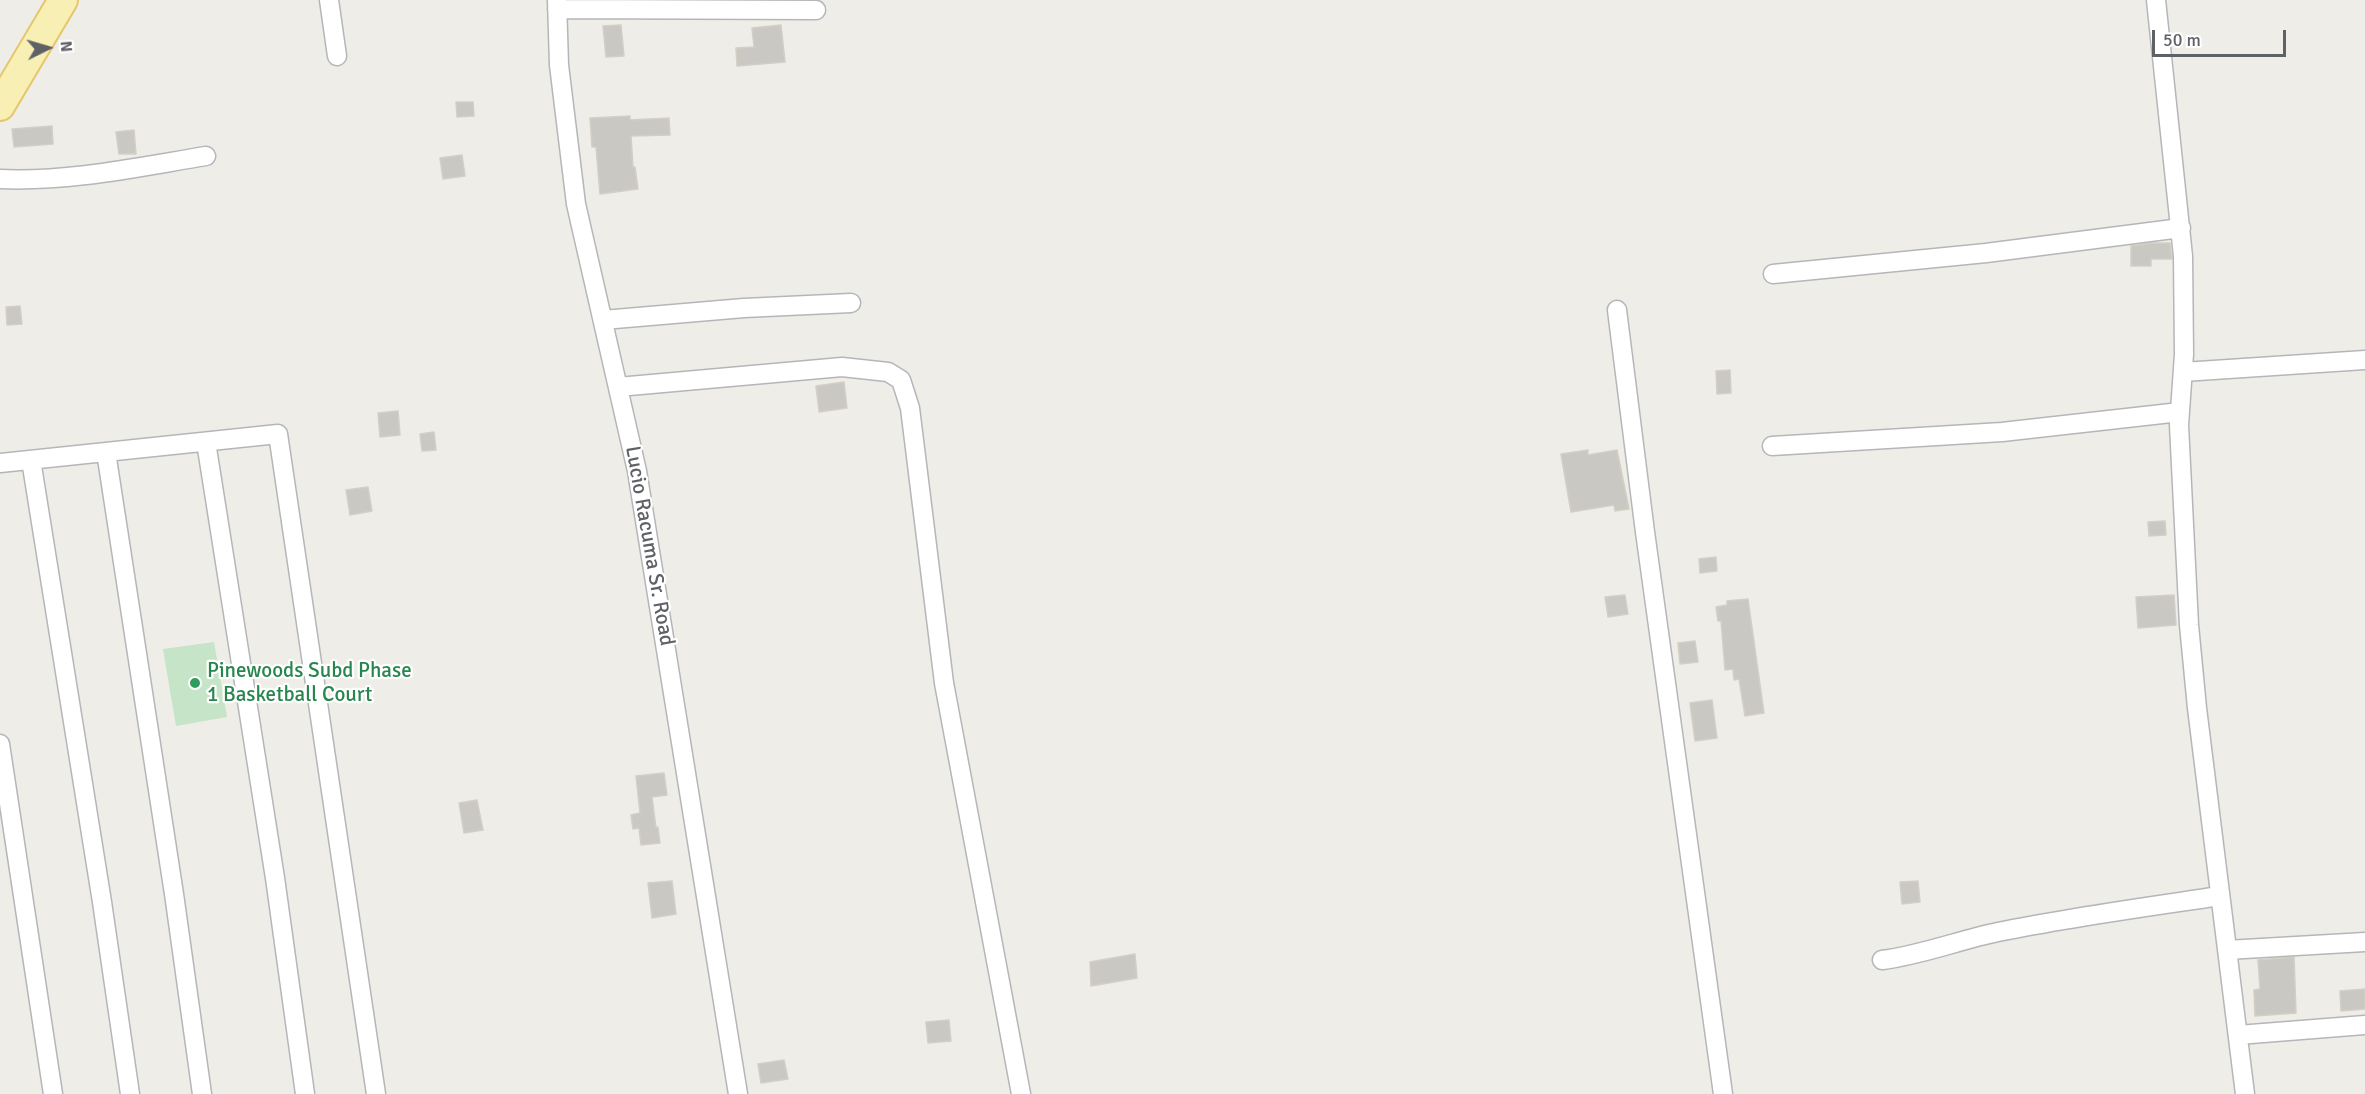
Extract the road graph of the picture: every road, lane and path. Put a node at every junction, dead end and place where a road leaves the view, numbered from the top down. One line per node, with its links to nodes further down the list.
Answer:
1 (63, 0): 7 (main road)
2 (329, 0): 6 (street)
3 (2156, 0): 10 (street)
4 (557, 5): 5 (street); 14 (street, Lucio Racuma Sr. Road)
5 (816, 9)
6 (337, 56)
7 (0, 106)
8 (206, 156): 9 (street)
9 (0, 179)
10 (2181, 228): 11 (street); 16 (street)
11 (1773, 274)
12 (851, 303): 14 (street)
13 (1617, 310): 39 (street)
14 (603, 320): 17 (street, Lucio Racuma Sr. Road)
15 (2365, 360): 16 (street)
16 (2182, 372): 18 (street)
17 (618, 387): 37 (street, Lucio Racuma Sr. Road); 38 (street)
18 (2180, 412): 20 (street); 26 (street)
19 (206, 442): 21 (street); 35 (street); 36 (street)
20 (1772, 446)
21 (106, 452): 22 (street); 34 (street)
22 (31, 460): 23 (street); 33 (street)
23 (0, 463)
24 (1, 753): 25 (street)
25 (8, 857): 32 (street)
26 (2220, 896): 28 (street); 29 (street)
27 (2365, 942): 28 (street)
28 (2227, 950): 31 (street)
29 (1882, 960)
30 (2365, 1025): 31 (street)
31 (2238, 1035): 40 (street)
32 (53, 1094)
33 (130, 1094)
34 (202, 1094)
35 (305, 1094)
36 (375, 1094)
37 (738, 1094)
38 (1021, 1094)
39 (1724, 1094)
40 (2245, 1094)

